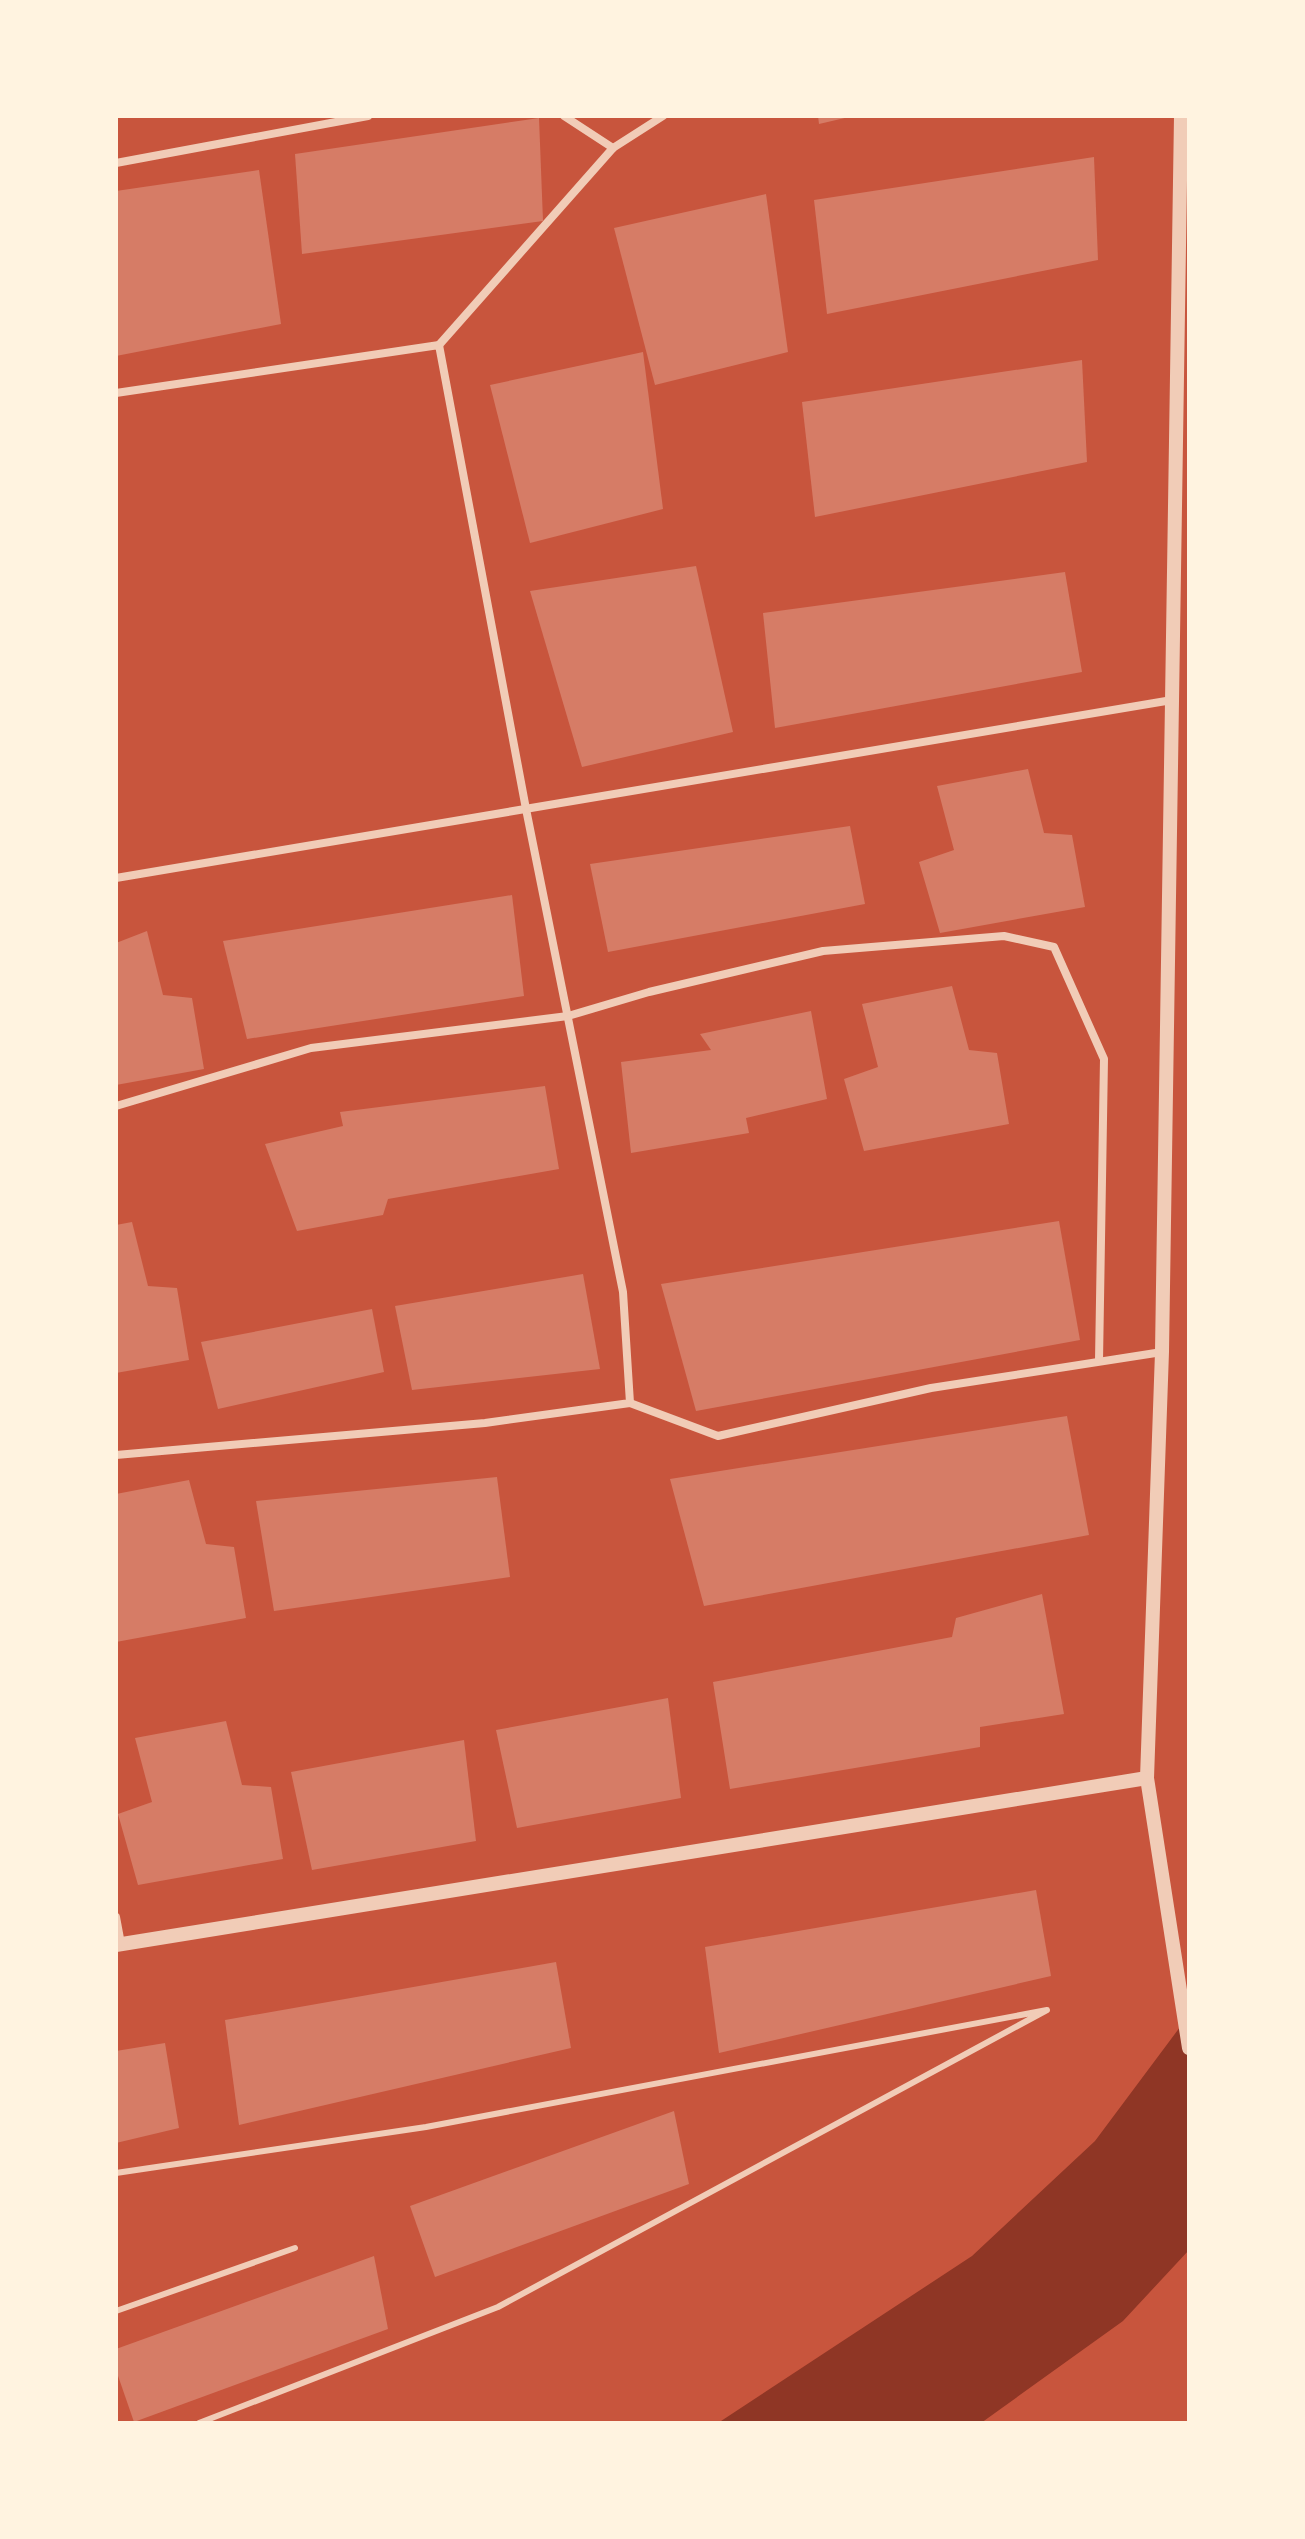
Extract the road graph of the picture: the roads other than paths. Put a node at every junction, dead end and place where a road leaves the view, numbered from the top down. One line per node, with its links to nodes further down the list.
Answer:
1 (368, 116): 6 (street)
2 (564, 116): 5 (street)
3 (663, 116): 5 (street)
4 (1181, 116): 9 (street)
5 (613, 148): 7 (street)
6 (116, 163)
7 (439, 345): 8 (street); 10 (street)
8 (116, 393)
9 (1172, 700): 10 (street); 14 (street)
10 (526, 809): 11 (street); 12 (street)
11 (116, 878)
12 (568, 1016): 13 (street); 15 (street); 16 (street)
13 (116, 1106)
14 (1162, 1352): 15 (street); 18 (street)
15 (1099, 1361): 16 (street)
16 (630, 1403): 17 (street)
17 (116, 1455)
18 (1147, 1778): 20 (street); 21 (street)
19 (116, 1917): 20 (street)
20 (118, 1945)
21 (1189, 2048)
22 (116, 2173): 25 (lane)
23 (295, 2248): 24 (lane)
24 (116, 2311)
25 (199, 2423)

